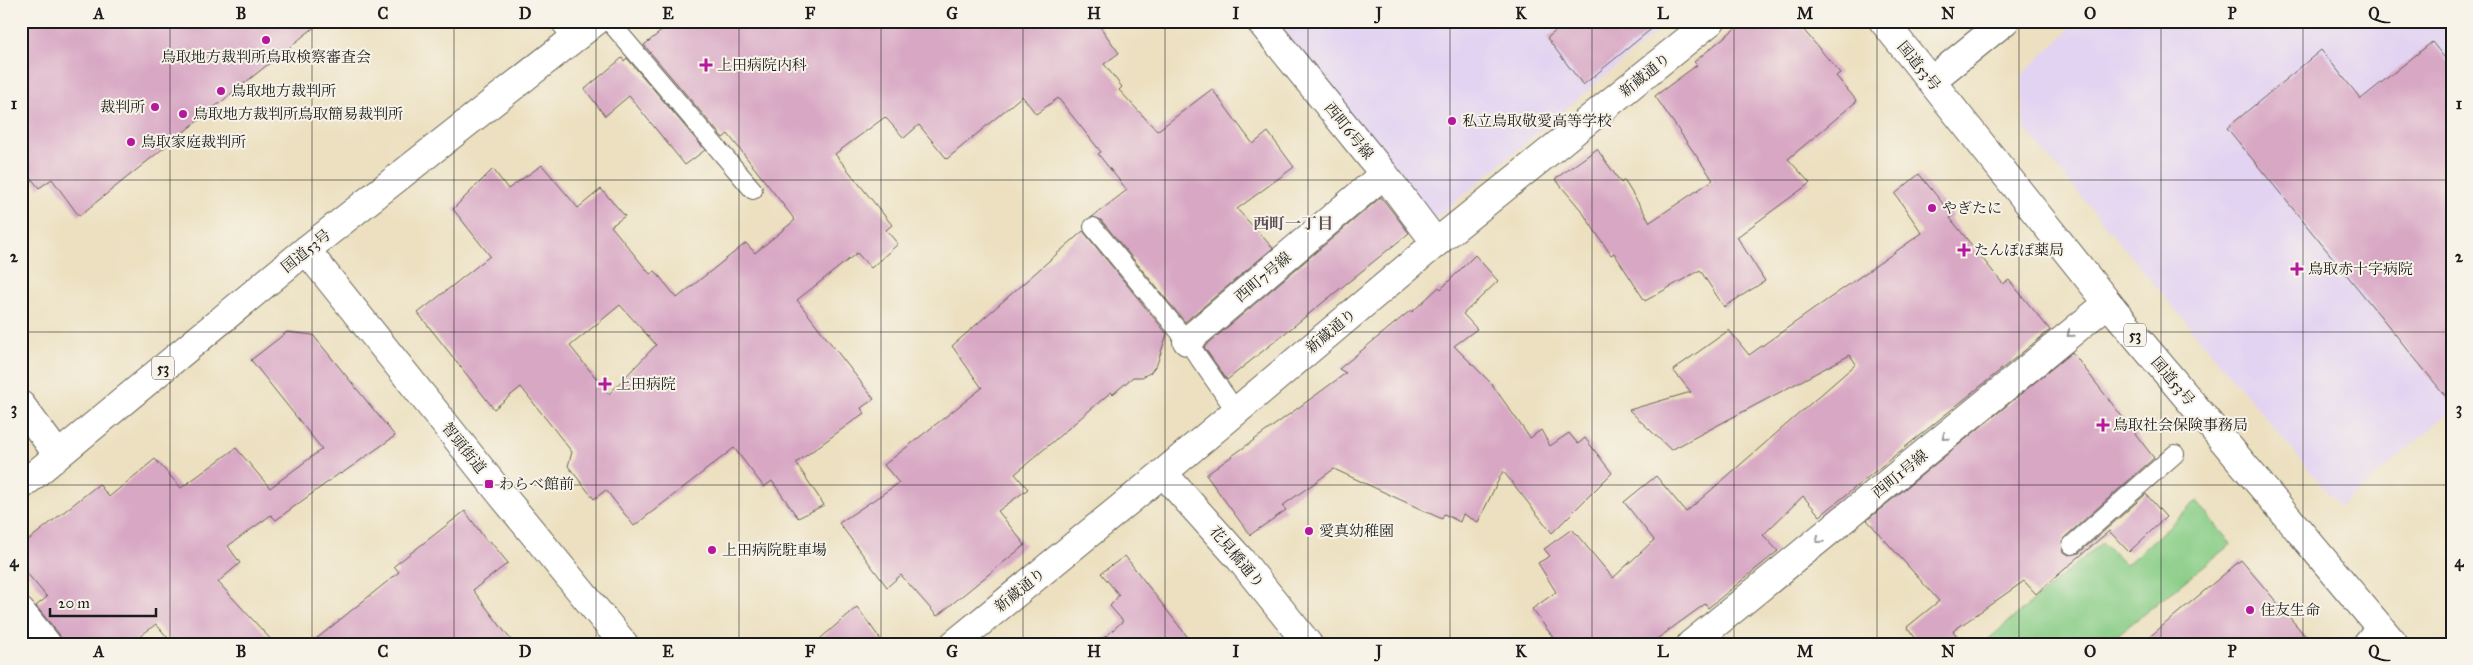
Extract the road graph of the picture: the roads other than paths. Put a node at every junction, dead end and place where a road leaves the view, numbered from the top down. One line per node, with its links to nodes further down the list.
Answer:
1 (609, 21): 9 (lane)
2 (1260, 21): 8 (main road, 西町6号線)
3 (1711, 21): 11 (main road, 新蔵通り)
4 (1883, 21): 7 (main road, 国道53号 / 53)
5 (2006, 21): 7 (main road)
6 (579, 26): 12 (main road, 国道53号 / 53)
7 (1932, 81): 13 (main road, 国道53号 / 53)
8 (1384, 174): 11 (main road, 西町6号線); 14 (main road, 西町7号線)
9 (753, 190)
10 (1093, 227): 14 (lane)
11 (1436, 243): 16 (main road, 新蔵通り)
12 (306, 250): 18 (main road, 国道53号 / 53); 25 (main road, 智頭街道)
13 (2108, 303): 23 (main road, 国道53号 / 53); 28 (main road, 西町1号線, one-way to 28)
14 (1187, 341): 16 (lane)
15 (21, 405): 18 (main road)
16 (1236, 411): 19 (main road, 新蔵通り)
17 (2175, 454): 21 (lane)
18 (58, 455): 20 (main road, 国道53号 / 53)
19 (1163, 473): 26 (main road, 新蔵通り); 27 (main road, 花見橋通り)
20 (21, 486)
21 (2072, 545)
22 (21, 612): 24 (main road)
23 (2380, 639)
24 (47, 644)
25 (624, 644)
26 (954, 644)
27 (1308, 644)
28 (1691, 644)

